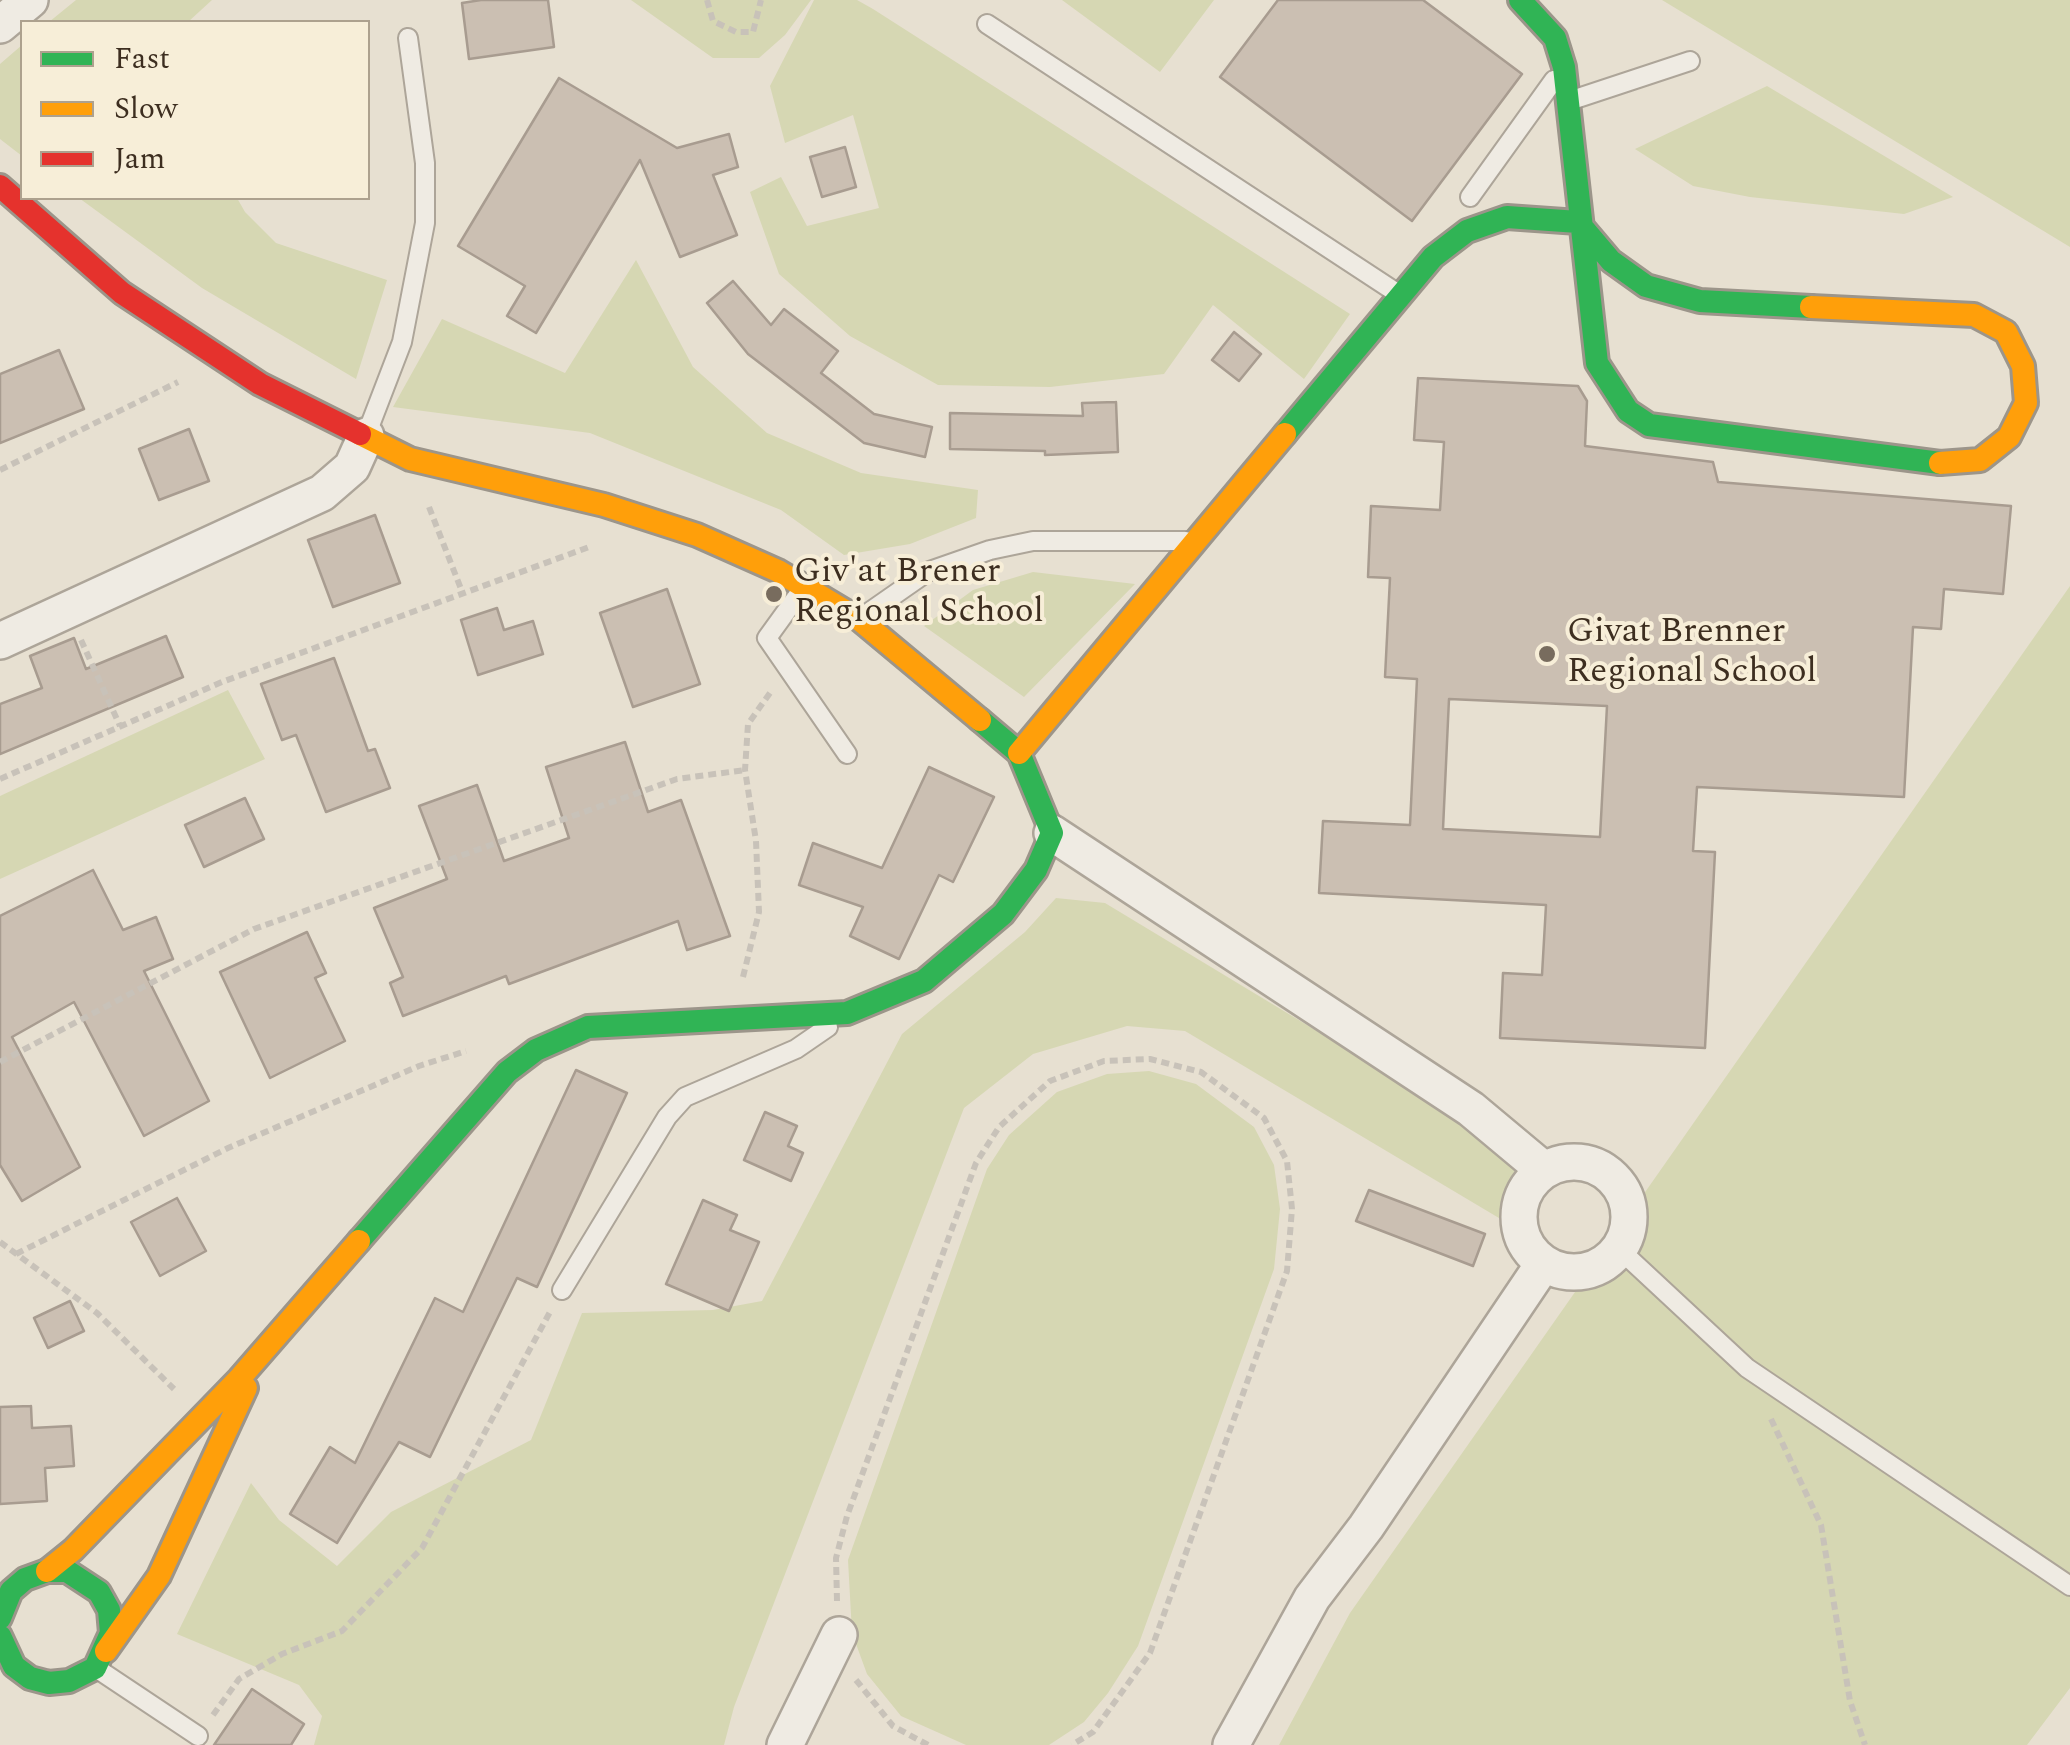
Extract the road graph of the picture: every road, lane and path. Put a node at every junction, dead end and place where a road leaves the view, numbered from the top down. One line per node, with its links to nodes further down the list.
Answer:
1 (30, 0): 6 (street)
2 (706, 0): 3 (path)
3 (761, 0)
4 (1520, 0): 9 (street)
5 (987, 24): 14 (lane)
6 (0, 25)
7 (408, 38): 16 (lane)
8 (1690, 60): 10 (lane)
9 (1564, 67): 10 (street); 12 (lane)
10 (1570, 100): 13 (street)
11 (0, 186): 15 (street)
12 (1470, 197)
13 (1578, 222): 13 (street); 14 (street)
14 (1400, 295): 19 (street)
15 (224, 360): 16 (street); 18 (path)
16 (366, 436): 17 (street); 23 (street)
17 (410, 458): 21 (street); 22 (path)
18 (0, 470)
19 (1196, 540): 24 (lane); 28 (street)
20 (605, 542): 22 (path)
21 (804, 586): 24 (street); 26 (lane)
22 (462, 594): 27 (path)
23 (68, 610): 25 (street); 27 (path)
24 (860, 620): 28 (street)
25 (0, 641)
26 (788, 668): 29 (lane); 30 (path)
27 (120, 726): 31 (path)
28 (1019, 753): 32 (street)
29 (848, 754)
30 (745, 770): 34 (path); 36 (path)
31 (0, 779)
32 (1052, 834): 33 (street); 37 (street)
33 (848, 1013): 34 (street); 42 (lane)
34 (734, 1018): 43 (street)
35 (474, 1049): 40 (path)
36 (0, 1062)
37 (1544, 1170): 39 (street); 41 (street)
38 (0, 1242): 40 (path)
39 (1618, 1248): 41 (street); 44 (lane)
40 (16, 1254): 45 (path)
41 (1544, 1263): 58 (street)
42 (562, 1290): 54 (path)
43 (259, 1357): 45 (street); 51 (street)
44 (1747, 1368): 47 (lane); 59 (path)
45 (202, 1418): 46 (street)
46 (47, 1571): 48 (street); 51 (street)
47 (2070, 1586)
48 (0, 1618)
49 (839, 1635): 55 (street); 56 (path); 57 (path)
50 (0, 1636): 52 (street)
51 (100, 1659): 52 (street); 54 (lane)
52 (30, 1678): 53 (street)
53 (10, 1697)
54 (198, 1736)
55 (785, 1745)
56 (928, 1745)
57 (1072, 1745)
58 (1232, 1745)
59 (1865, 1745)

